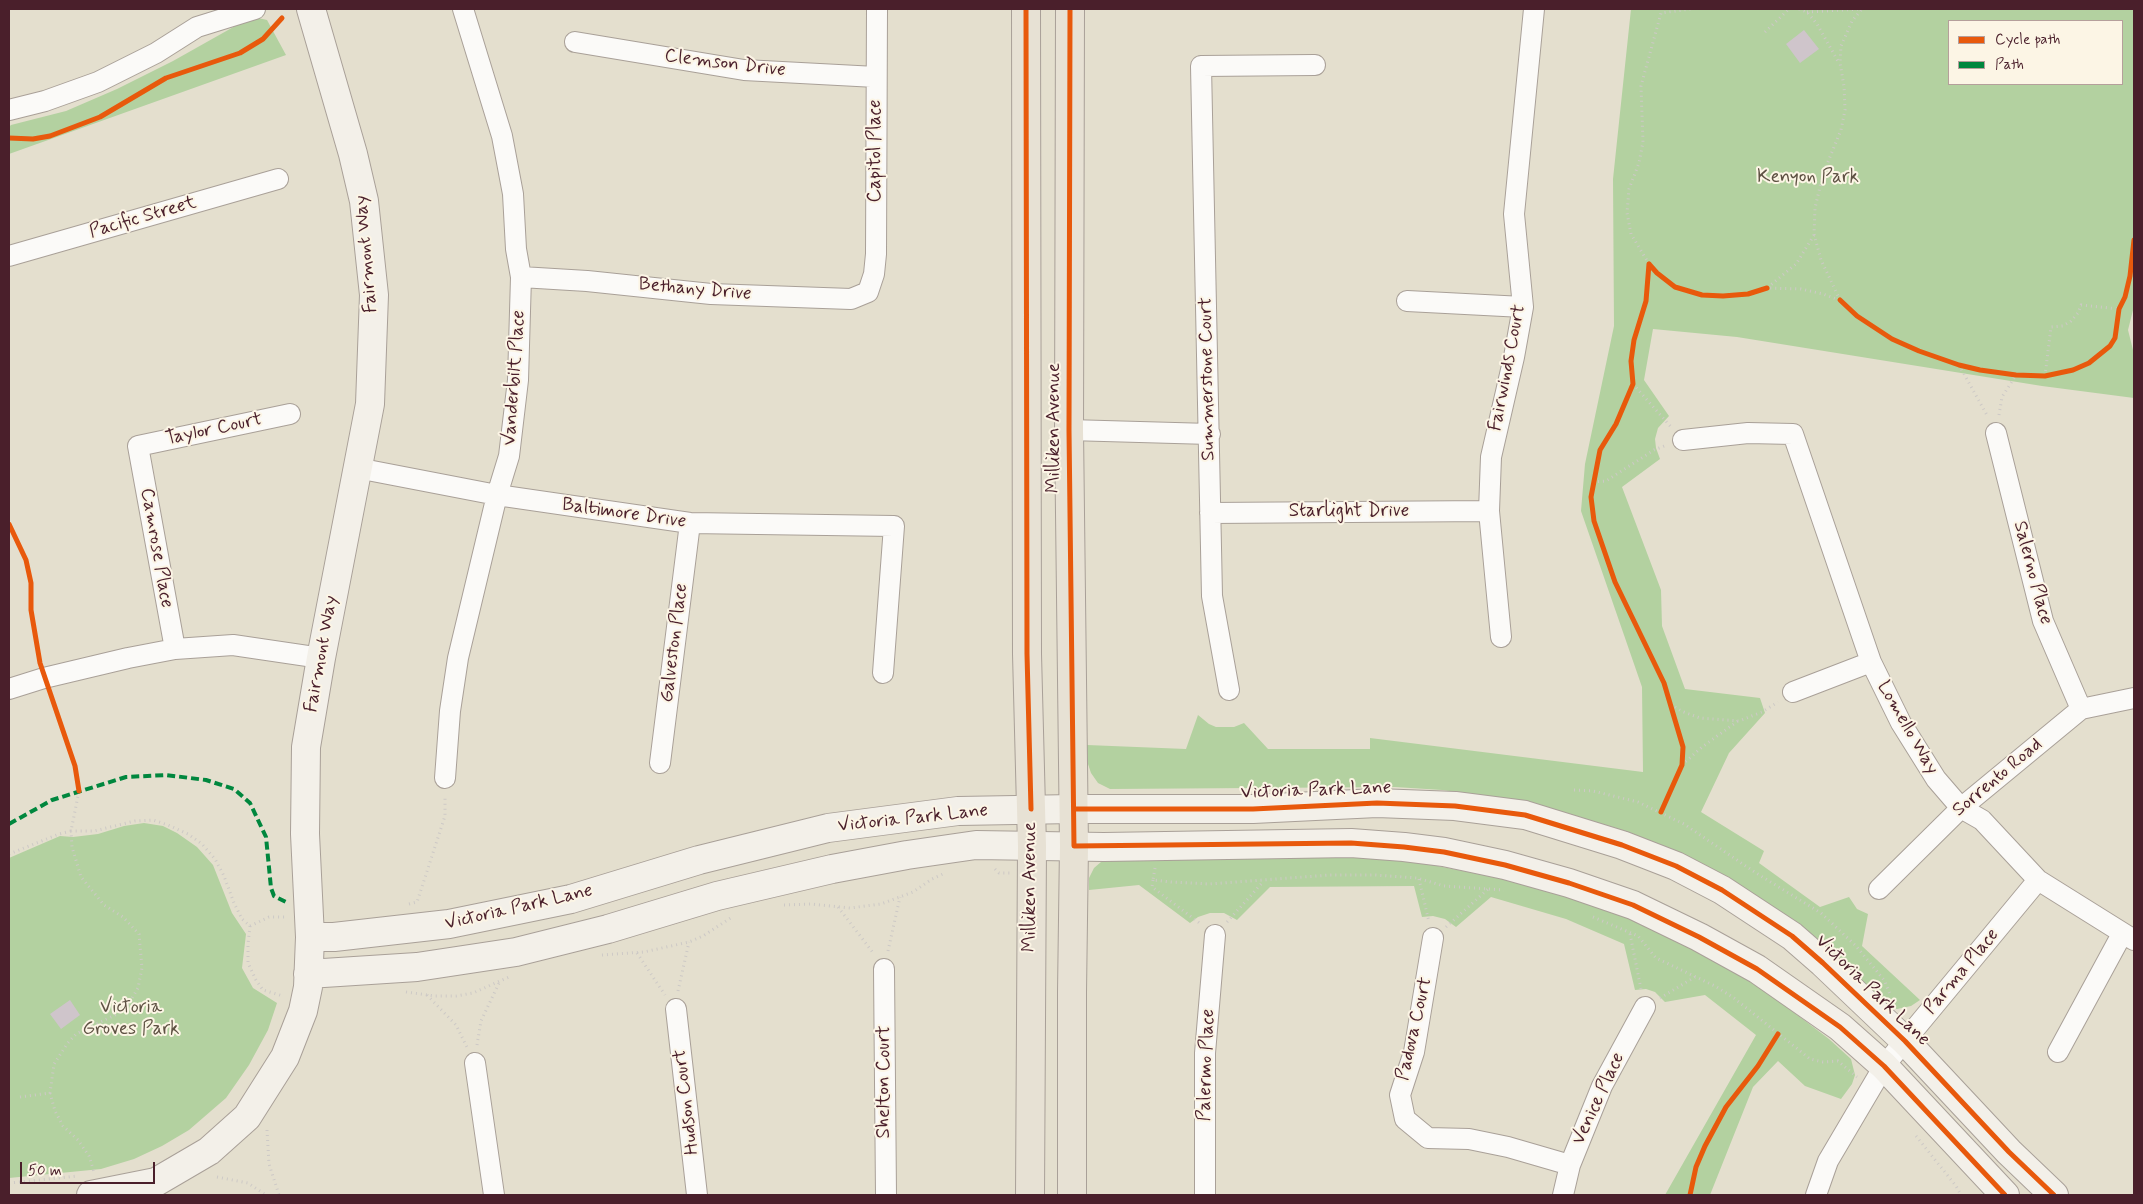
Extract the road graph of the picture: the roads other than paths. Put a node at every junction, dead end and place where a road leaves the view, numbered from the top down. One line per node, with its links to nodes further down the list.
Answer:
1 (255, 9): 11 (street)
2 (311, 9): 24 (street, Fairmont Way)
3 (463, 9): 14 (street, Vanderbilt Place)
4 (877, 9): 10 (street, Capitol Place)
5 (1026, 9): 42 (main road, Milliken Avenue)
6 (1070, 9): 19 (main road, Milliken Avenue)
7 (1534, 9): 17 (street, Fairwinds Court)
8 (576, 42): 10 (street, Clemson Drive)
9 (1315, 65): 21 (street, Summerstone Court)
10 (876, 77): 15 (street, Capitol Place)
11 (9, 110)
12 (278, 179): 13 (street, Pacific Street)
13 (9, 256)
14 (521, 277): 15 (street, Bethany Drive); 25 (street, Vanderbilt Place)
15 (868, 292)
16 (1407, 301): 17 (street)
17 (1523, 308): 26 (street, Fairwinds Court)
18 (290, 414): 23 (street, Taylor Court)
19 (1070, 430): 21 (street); 43 (main road, Milliken Avenue)
20 (1996, 433): 38 (street, Salerno Place)
21 (1210, 434): 27 (street, Summerstone Court)
22 (1683, 440): 32 (street, Lomello Way)
23 (138, 446): 30 (street, Camrose Place)
24 (357, 468): 25 (street, Baltimore Drive); 31 (street, Fairmont Way)
25 (497, 496): 28 (street, Baltimore Drive); 40 (street, Vanderbilt Place)
26 (1489, 510): 27 (street, Starlight Drive); 29 (street, Fairwinds Court)
27 (1210, 513): 35 (street, Summerstone Court)
28 (690, 524): 33 (street, Baltimore Drive); 39 (street, Galveston Place)
29 (1502, 636)
30 (175, 650): 31 (street); 34 (street)
31 (321, 658): 48 (street, Fairmont Way)
32 (1871, 662): 36 (street); 41 (street, Lomello Way)
33 (883, 673)
34 (9, 690)
35 (1229, 690)
36 (1793, 692)
37 (2134, 698): 38 (street, Sorrento Road)
38 (2081, 709): 41 (street, Sorrento Road)
39 (660, 762)
40 (445, 778)
41 (1961, 808): 46 (street, Lomello Way); 47 (street, Sorrento Road)
42 (1031, 809): 43 (street, Victoria Park Lane); 44 (main road, Milliken Avenue); 48 (street, Victoria Park Lane)
43 (1074, 809): 45 (main road, Milliken Avenue); 56 (street, Victoria Park Lane)
44 (1032, 846): 45 (street, Victoria Park Lane); 53 (street, Victoria Park Lane); 65 (main road, Milliken Avenue)
45 (1074, 846): 59 (street, Victoria Park Lane); 66 (main road, Milliken Avenue)
46 (2038, 880): 50 (street, Lomello Way); 56 (street, Parma Place)
47 (1879, 889)
48 (300, 931): 53 (street, Fairmont Way)
49 (1214, 935): 67 (street, Palermo Place)
50 (2128, 937): 57 (street)
51 (1433, 938): 60 (street, Padova Court)
52 (884, 969): 64 (street, Shelton Court)
53 (308, 974): 61 (street, Fairmont Way)
54 (1644, 1007): 60 (street, Venice Place)
55 (676, 1009): 63 (street, Hudson Court)
56 (1905, 1041): 59 (street, Parma Place); 71 (street, Victoria Park Lane)
57 (2058, 1052)
58 (475, 1063): 62 (street)
59 (1884, 1066): 69 (street, Parma Place); 70 (street, Victoria Park Lane)
60 (1570, 1165): 68 (street, Venice Place)
61 (91, 1195)
62 (494, 1195)
63 (697, 1195)
64 (886, 1195)
65 (1030, 1195)
66 (1072, 1195)
67 (1205, 1195)
68 (1563, 1195)
69 (1816, 1195)
70 (2005, 1195)
71 (2054, 1195)

